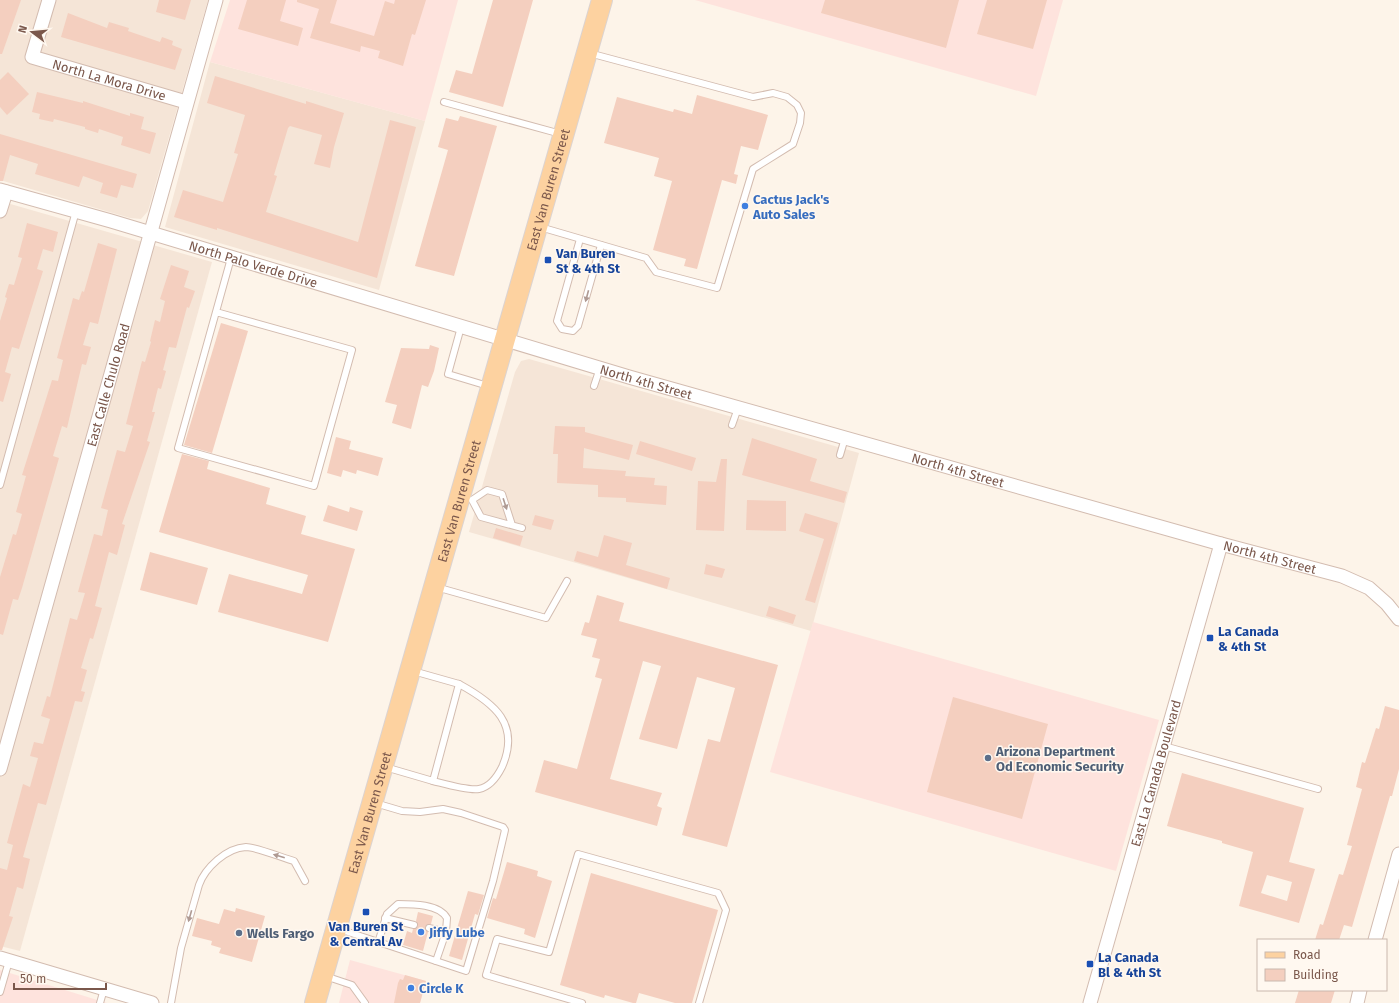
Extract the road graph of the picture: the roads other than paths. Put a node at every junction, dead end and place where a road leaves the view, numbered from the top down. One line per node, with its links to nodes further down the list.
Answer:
1 (49, 0): 5 (street, North La Mora Drive)
2 (216, 0): 5 (street, East Calle Chulo Road)
3 (602, 0): 4 (main road, East Van Buren Street)
4 (588, 52): 7 (main road, East Van Buren Street); 14 (lane)
5 (186, 102): 12 (street, East Calle Chulo Road)
6 (444, 102): 7 (lane)
7 (565, 135): 11 (main road, East Van Buren Street)
8 (3, 191): 9 (street); 10 (street, North Palo Verde Drive)
9 (0, 211)
10 (76, 211): 12 (street, North Palo Verde Drive); 26 (lane)
11 (538, 226): 13 (lane); 18 (main road, East Van Buren Street)
12 (151, 234): 15 (street, North Palo Verde Drive); 38 (street, East Calle Chulo Road)
13 (580, 239): 14 (lane); 14 (lane, one-way to 13)
14 (601, 245)
15 (231, 258): 16 (lane); 17 (street, North Palo Verde Drive)
16 (216, 312): 16 (lane)
17 (461, 327): 18 (street, North Palo Verde Drive); 21 (lane)
18 (505, 341): 19 (street, North 4th Street); 21 (main road, East Van Buren Street)
19 (600, 368): 20 (lane); 22 (street, North 4th Street)
20 (594, 386)
21 (492, 387): 27 (main road, East Van Buren Street)
22 (738, 408): 23 (lane); 24 (street, North 4th Street)
23 (732, 424)
24 (845, 438): 25 (lane); 30 (street, North 4th Street)
25 (840, 455)
26 (0, 485)
27 (466, 498): 28 (lane); 28 (lane, one-way to 28); 32 (main road, East Van Buren Street)
28 (512, 525): 29 (lane)
29 (522, 528)
30 (1221, 544): 33 (street, North 4th Street); 36 (street, East La Canada Boulevard)
31 (567, 581): 32 (lane)
32 (435, 587): 34 (main road, East Van Buren Street)
33 (1399, 619)
34 (411, 671): 35 (lane); 37 (main road, East Van Buren Street)
35 (459, 684): 39 (lane); 39 (lane)
36 (1164, 746): 40 (lane); 64 (street, East La Canada Boulevard)
37 (383, 767): 39 (lane); 41 (main road, East Van Buren Street)
38 (0, 769)
39 (433, 782)
40 (1318, 790)
41 (373, 802): 46 (main road, East Van Buren Street); 52 (lane)
42 (1399, 854): 49 (street)
43 (305, 881): 59 (lane, one-way to 59)
44 (386, 918): 45 (lane); 48 (lane); 50 (lane)
45 (414, 925)
46 (337, 928): 50 (lane); 53 (main road, East Van Buren Street)
47 (429, 928): 48 (lane)
48 (446, 932): 52 (lane)
49 (1375, 939)
50 (378, 943): 52 (lane)
51 (4, 959): 54 (street); 56 (lane)
52 (436, 961)
53 (323, 975): 60 (main road, East Van Buren Street); 61 (lane)
54 (104, 989): 57 (lane); 58 (street)
55 (1360, 991): 65 (street)
56 (0, 992)
57 (100, 1003)
58 (152, 1003)
59 (171, 1003)
60 (316, 1003)
61 (366, 1003)
62 (582, 1003): 63 (lane)
63 (699, 1003)
64 (1090, 1003)
65 (1357, 1003)

